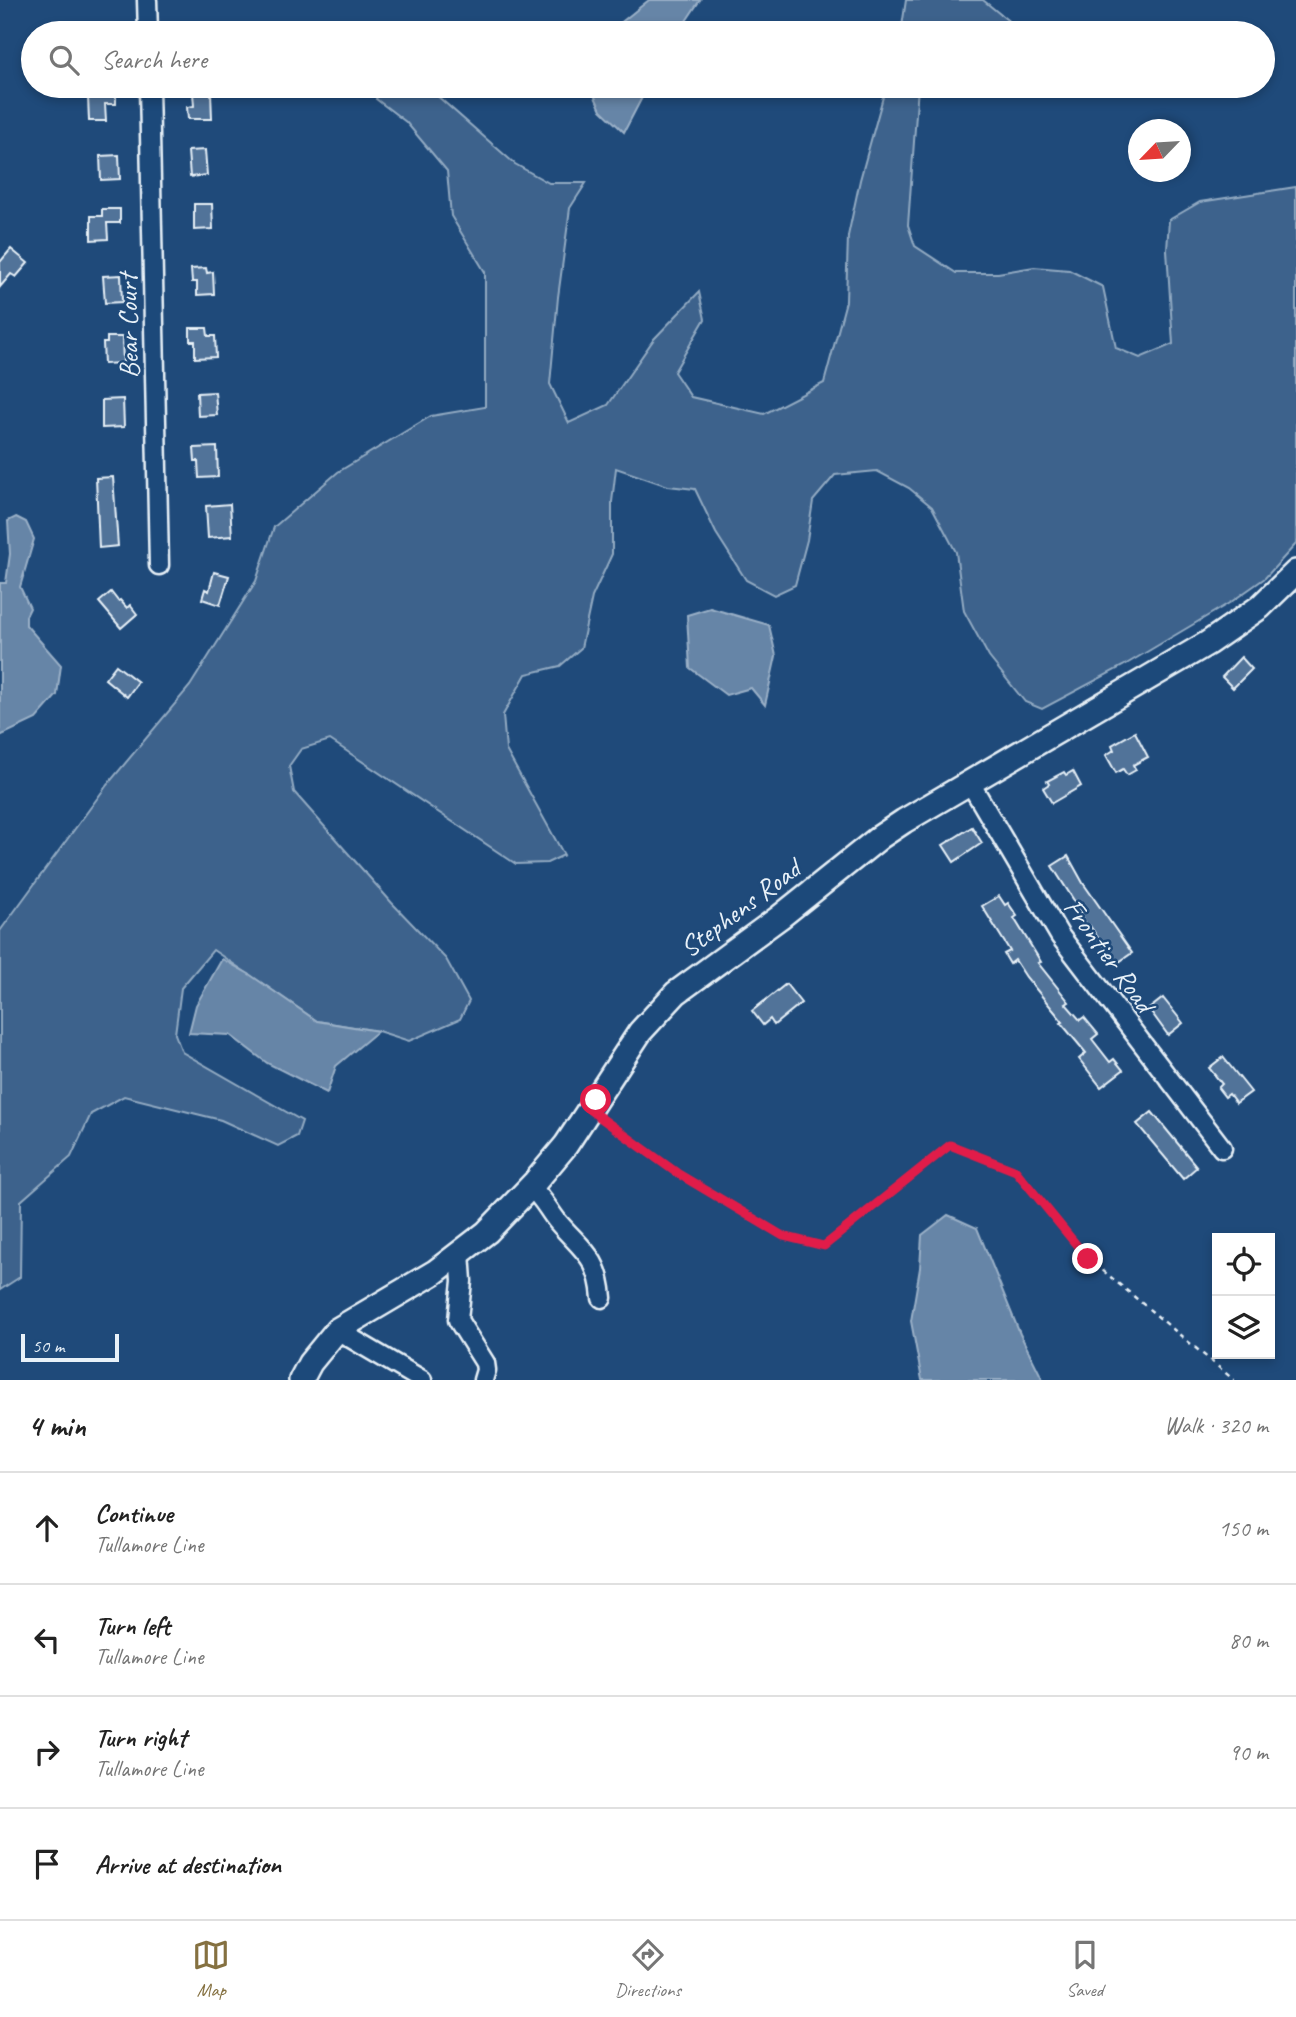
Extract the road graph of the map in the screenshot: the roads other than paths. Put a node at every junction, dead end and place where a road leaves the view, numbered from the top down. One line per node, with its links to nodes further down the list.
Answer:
1 (147, 0): 2 (street)
2 (148, 21)
3 (149, 98): 4 (street, Bear Court)
4 (159, 565)
5 (1296, 572): 6 (main road, Stephens Road)
6 (970, 781): 7 (street, Frontier Road); 8 (main road, Stephens Road)
7 (1222, 1148)
8 (530, 1187): 9 (main road, Stephens Road); 10 (street)
9 (460, 1253): 11 (main road, Stephens Road); 14 (street)
10 (602, 1298)
11 (337, 1330): 12 (main road, Stephens Road); 13 (street)
12 (301, 1380)
13 (422, 1380)
14 (483, 1380)

